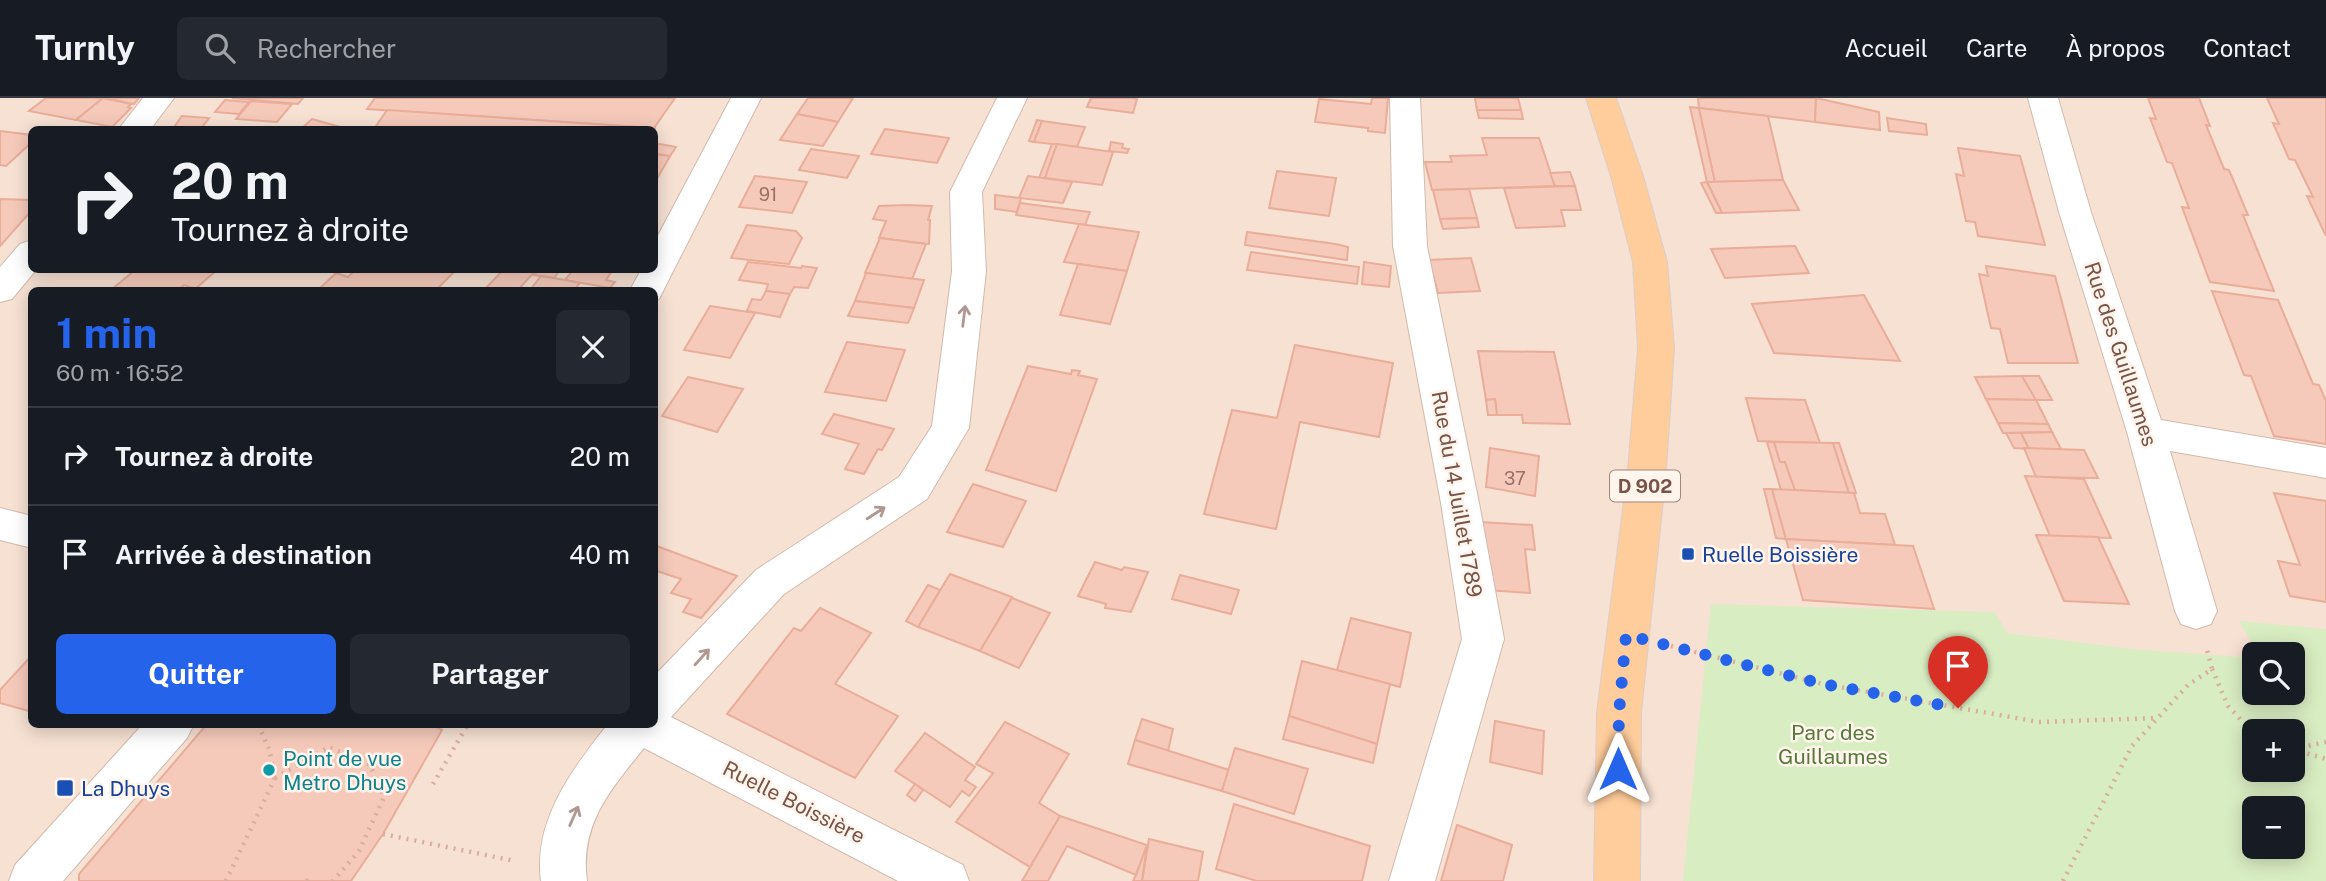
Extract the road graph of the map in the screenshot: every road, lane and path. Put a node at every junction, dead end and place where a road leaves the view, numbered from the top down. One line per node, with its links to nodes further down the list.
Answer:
1 (159, 98): 7 (street)
2 (746, 98): 9 (street)
3 (1013, 98): 18 (street, one-way to 3)
4 (1405, 98): 36 (street, Rue du 14 Juillet 1789)
5 (1601, 98): 16 (main road, D 902)
6 (2043, 98): 11 (street, Rue des Guillaumes)
7 (136, 126)
8 (28, 257): 10 (street)
9 (658, 269)
10 (0, 290)
11 (2146, 432): 12 (street); 15 (street, Rue des Guillaumes)
12 (2326, 464)
13 (0, 524): 14 (street)
14 (28, 531)
15 (2196, 611): 17 (path)
16 (1626, 635): 19 (path); 37 (main road, D 902)
17 (2212, 669): 19 (path); 20 (path)
18 (658, 702)
19 (2158, 718): 38 (path)
20 (2242, 721)
21 (168, 728): 32 (street)
22 (260, 728): 28 (path)
23 (466, 728): 29 (path)
24 (635, 728): 31 (street, one-way to 24)
25 (646, 728): 35 (street, Ruelle Boissière)
26 (2326, 742): 27 (path)
27 (2326, 759)
28 (275, 778): 33 (path); 34 (path)
29 (433, 784)
30 (383, 834): 31 (path)
31 (563, 876)
32 (32, 881)
33 (226, 881)
34 (333, 881)
35 (946, 881)
36 (1412, 881)
37 (1617, 881)
38 (2063, 881)

